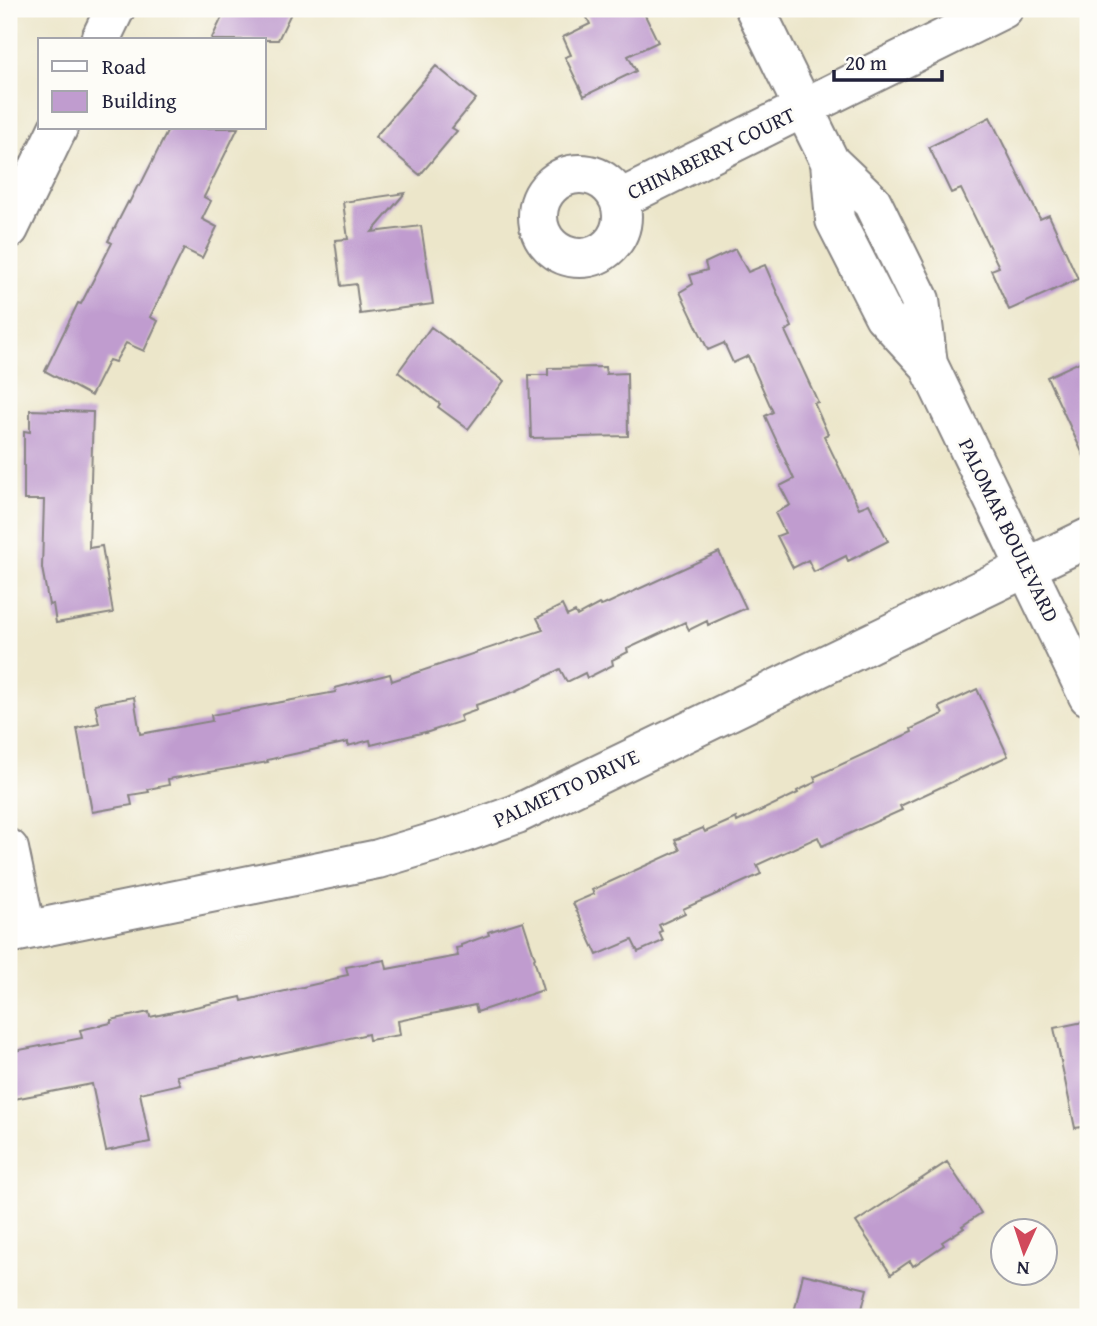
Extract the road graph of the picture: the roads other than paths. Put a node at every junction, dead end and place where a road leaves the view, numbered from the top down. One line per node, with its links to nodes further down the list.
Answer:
1 (115, 9): 4 (street)
2 (755, 9): 5 (street, PALOMAR BOULEVARD)
3 (1003, 9): 5 (street, CHINABERRY COURT)
4 (101, 38)
5 (803, 107): 7 (street, CHINABERRY COURT); 10 (street, PALOMAR BOULEVARD)
6 (57, 130): 8 (street)
7 (620, 199)
8 (9, 229)
9 (1088, 538): 10 (street, PALMETTO DRIVE)
10 (1027, 567): 11 (street, PALOMAR BOULEVARD); 13 (street, PALMETTO DRIVE)
11 (1088, 696)
12 (9, 849): 13 (street)
13 (17, 932)

